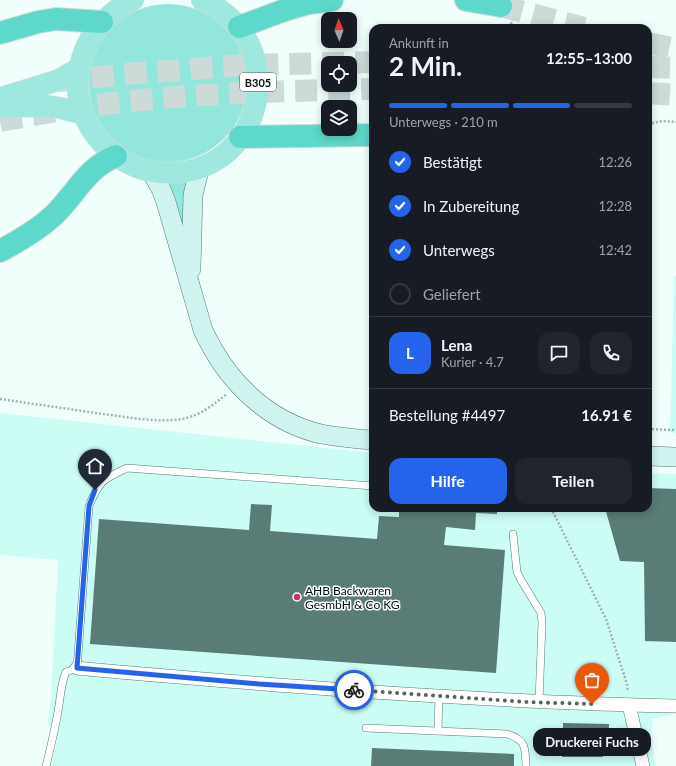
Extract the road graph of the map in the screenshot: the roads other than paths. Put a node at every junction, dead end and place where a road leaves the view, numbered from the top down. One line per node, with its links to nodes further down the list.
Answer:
1 (133, 0): 6 (main road, B305)
2 (202, 0): 7 (main road, B305)
3 (332, 0): 7 (highway)
4 (466, 0): 5 (highway)
5 (501, 6)
6 (102, 22): 8 (highway); 9 (main road, B305)
7 (239, 27): 14 (main road, B305)
8 (0, 33)
9 (79, 68): 10 (main road); 12 (main road, B305)
10 (0, 98)
11 (0, 108): 12 (main road)
12 (84, 114): 15 (main road, B305)
13 (369, 135): 14 (highway)
14 (240, 137): 16 (main road, B305)
15 (116, 156): 17 (main road, B305); 18 (highway)
16 (200, 167): 17 (main road, B305); 19 (main road)
17 (151, 171): 19 (main road)
18 (0, 251)
19 (191, 289): 20 (main road)
20 (369, 440)
21 (652, 456): 22 (main road)
22 (676, 457)
23 (369, 486): 25 (lane)
24 (513, 534): 27 (lane)
25 (77, 668): 26 (street); 32 (lane)
26 (440, 696): 27 (street); 31 (lane)
27 (540, 702): 28 (street)
28 (629, 705): 29 (street); 34 (street)
29 (676, 706)
30 (366, 728): 31 (lane)
31 (438, 731): 33 (lane)
32 (46, 766)
33 (526, 766)
34 (643, 766)

